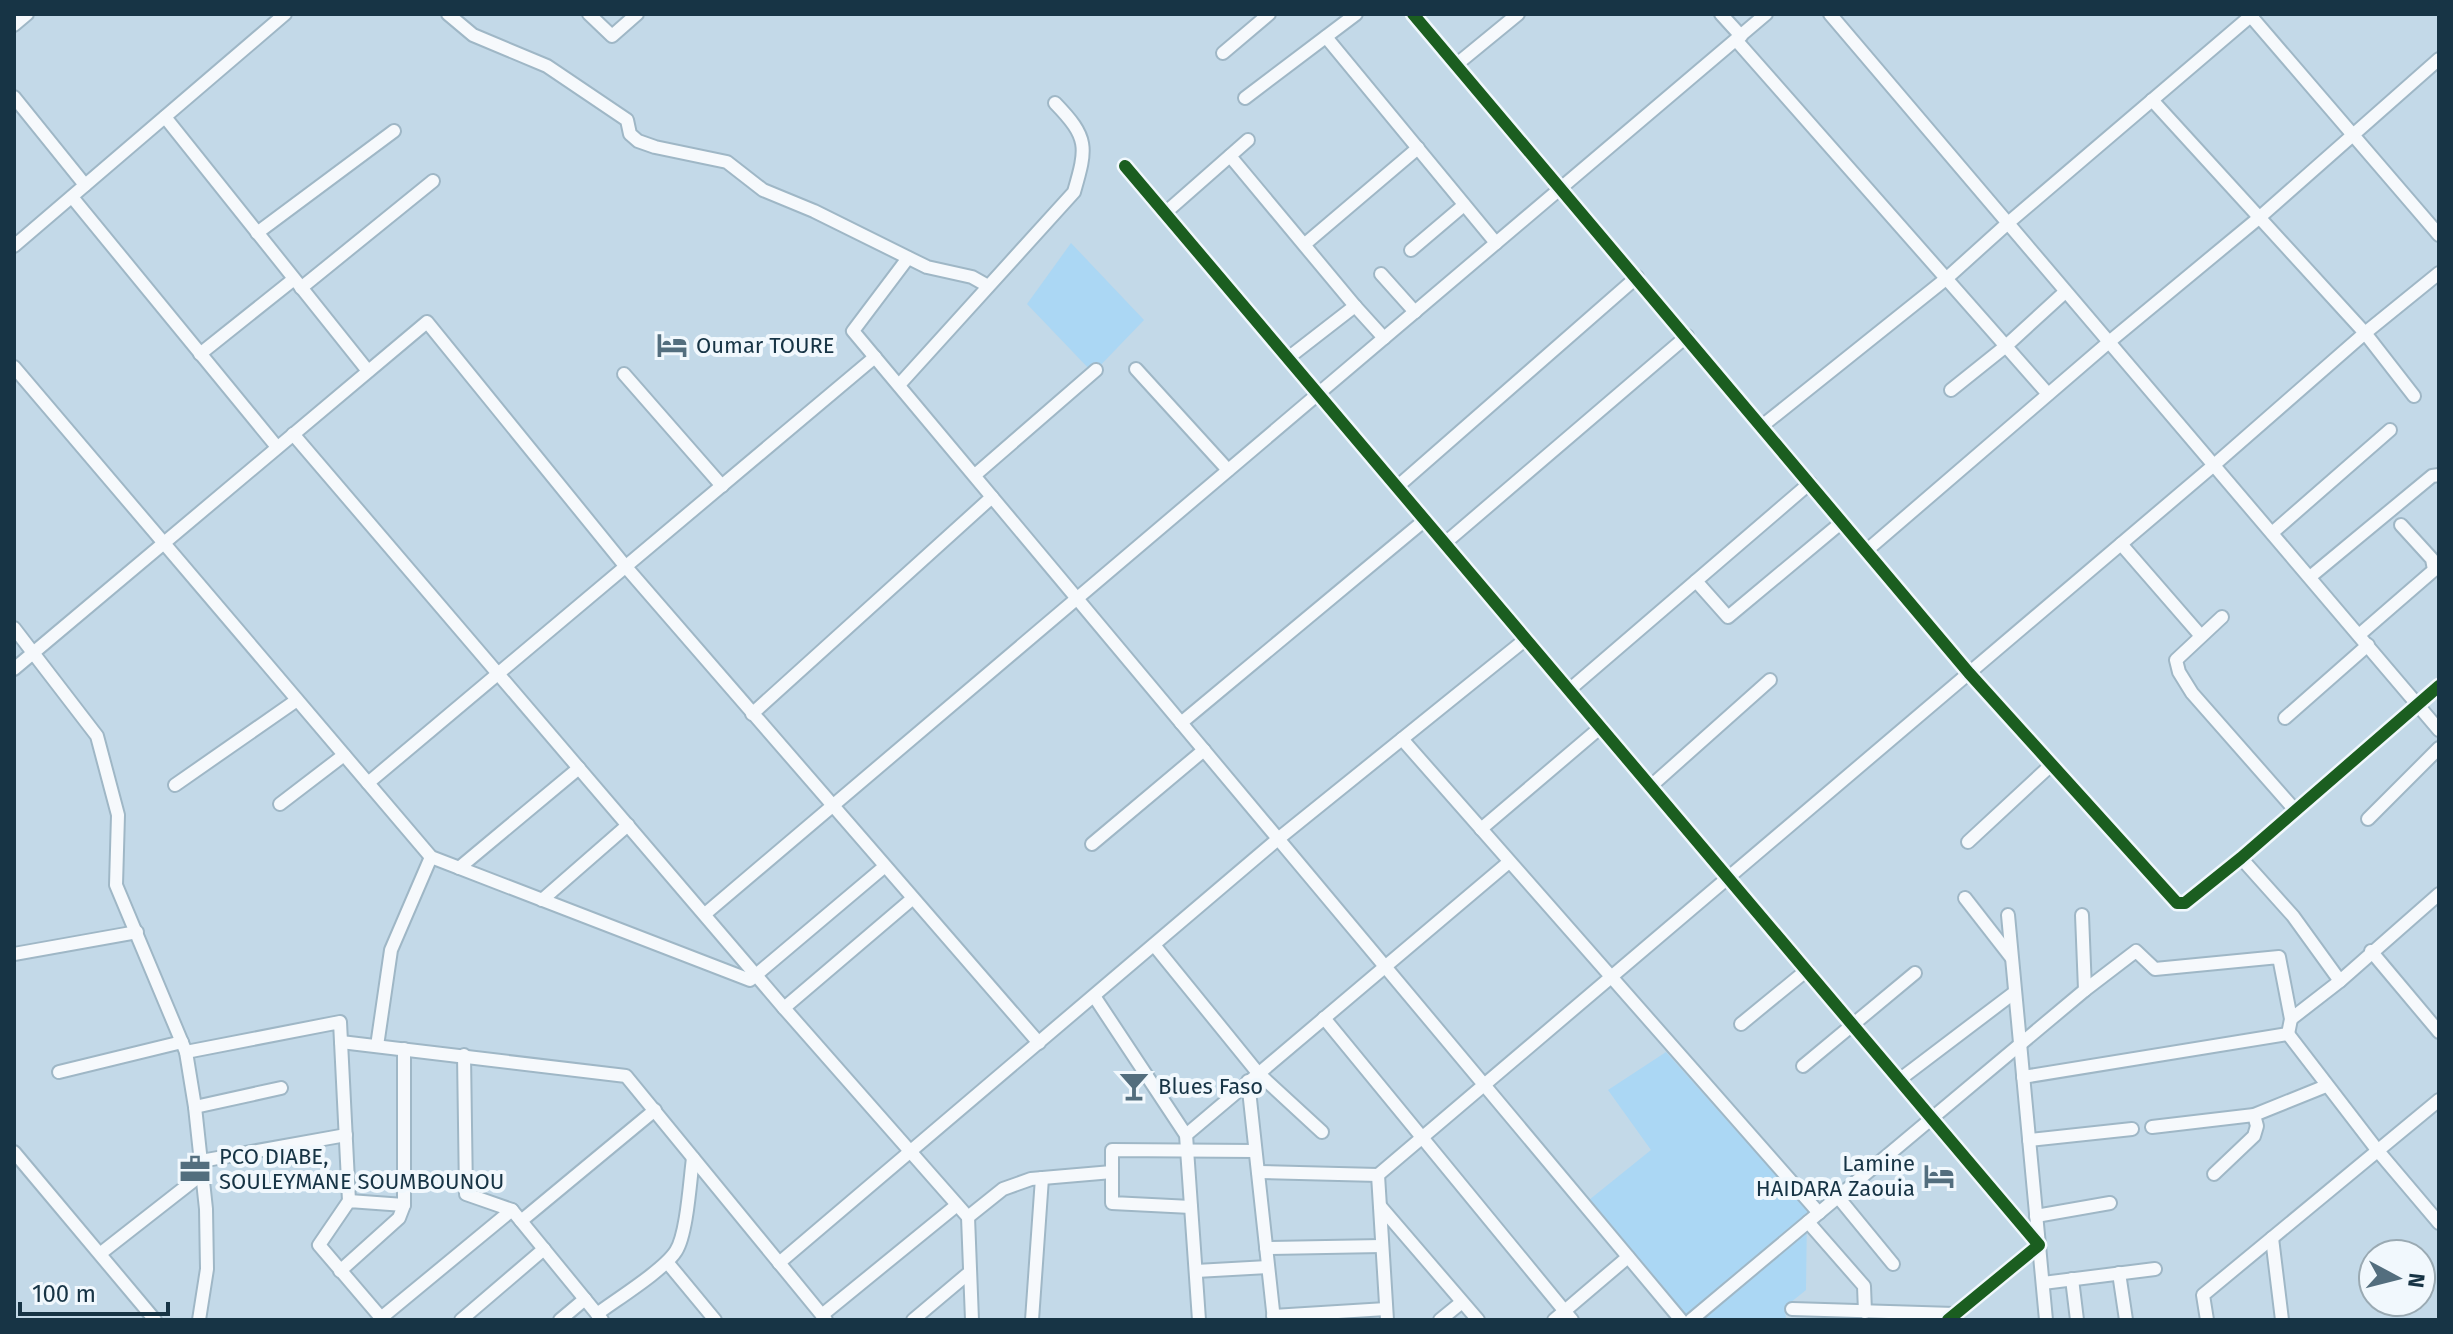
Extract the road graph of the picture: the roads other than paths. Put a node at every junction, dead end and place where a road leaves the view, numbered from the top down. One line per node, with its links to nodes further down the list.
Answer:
1 (27, 14): 14 (street)
2 (285, 14): 24 (street)
3 (448, 14): 45 (street)
4 (589, 14): 5 (street)
5 (637, 14)
6 (1269, 14): 17 (street)
7 (1356, 14): 15 (street)
8 (1413, 14): 19 (street)
9 (1518, 14): 19 (street)
10 (1721, 14): 16 (street)
11 (1766, 14): 16 (street)
12 (1830, 14): 38 (street)
13 (2251, 15): 22 (street); 26 (street)
14 (14, 25)
15 (1326, 37): 21 (street); 28 (street)
16 (1738, 38): 33 (street); 49 (street)
17 (1223, 53)
18 (2439, 59): 26 (street)
19 (1457, 64): 33 (street)
20 (14, 97): 32 (street)
21 (1245, 98)
22 (2152, 100): 37 (street); 38 (street)
23 (1055, 103): 51 (street)
24 (165, 117): 32 (street); 39 (street)
25 (394, 131): 39 (street)
26 (2352, 134): 37 (street); 40 (street)
27 (1248, 140): 29 (street)
28 (1418, 148): 35 (street); 42 (street)
29 (1230, 156): 36 (street); 42 (street)
30 (1125, 166): 36 (street)
31 (433, 181): 50 (street)
32 (85, 185): 34 (street)
33 (1562, 187): 41 (street); 48 (street)
34 (72, 197): 43 (street); 60 (street)
35 (1464, 205): 41 (street); 44 (street)
36 (1165, 213): 62 (street)
37 (2260, 217): 55 (street); 58 (street)
38 (2008, 223): 49 (street); 52 (street)
39 (257, 233): 50 (street)
40 (2439, 235)
41 (1496, 243): 54 (street)
42 (1305, 244): 53 (street)
43 (14, 246)
44 (1411, 250)
45 (908, 258): 51 (street); 61 (street)
46 (2439, 273): 55 (street)
47 (1381, 274): 54 (street)
48 (1637, 277): 56 (street); 83 (street)
49 (1947, 278): 59 (street); 73 (street)
50 (298, 284): 60 (street); 66 (street)
51 (988, 286): 68 (street)
52 (2065, 292): 58 (street); 59 (street)
53 (1355, 306): 57 (street); 62 (street)
54 (1415, 312): 57 (street)
55 (2365, 333): 72 (street); 77 (street)
56 (1687, 336): 73 (street); 90 (street)
57 (1384, 338): 70 (street)
58 (2109, 342): 71 (street); 77 (street)
59 (2006, 346): 69 (street); 71 (street)
60 (200, 354): 76 (street)
61 (875, 357): 68 (street); 82 (street)
62 (1288, 358): 70 (street)
63 (14, 367): 89 (street)
64 (1136, 369): 78 (street)
65 (1096, 370): 79 (street)
66 (368, 371): 75 (street); 93 (street)
67 (624, 374): 82 (street)
68 (899, 385): 79 (street)
69 (1951, 390)
70 (1318, 394): 78 (street); 83 (street)
71 (2048, 394): 92 (street)
72 (2414, 396)
73 (1762, 426): 81 (street)
74 (2390, 430): 88 (street)
75 (293, 434): 76 (street); 105 (street)
76 (277, 447): 89 (street)
77 (2214, 465): 88 (street); 91 (street)
78 (1228, 470): 96 (street)
79 (975, 475): 84 (street)
80 (2439, 475): 94 (street)
81 (1810, 483): 86 (street); 95 (street)
82 (722, 486): 93 (street)
83 (1397, 487): 85 (street)
84 (992, 497): 96 (street); 111 (street)
85 (1425, 520): 90 (street); 113 (street)
86 (1842, 522): 92 (street); 95 (street)
87 (2401, 525): 101 (street)
88 (2272, 533): 94 (street)
89 (164, 543): 102 (street); 109 (street)
90 (1445, 543): 100 (street)
91 (2121, 544): 99 (street); 104 (street)
92 (1866, 551): 104 (street)
93 (626, 567): 105 (street); 111 (street)
94 (2310, 577): 101 (street)
95 (1696, 581): 108 (street)
96 (1077, 598): 113 (street); 126 (street)
97 (2222, 617): 99 (street)
98 (14, 628): 102 (street)
99 (2201, 636): 127 (street)
100 (1526, 639): 108 (street); 116 (street)
101 (2364, 640): 110 (street); 112 (street)
102 (34, 652): 103 (street); 147 (street)
103 (14, 669)
104 (1969, 673): 120 (street); 139 (street)
105 (499, 674): 121 (street); 122 (street)
106 (1770, 680): 124 (street)
107 (2439, 686): 110 (street)
108 (1569, 690): 114 (street)
109 (297, 700): 119 (street); 123 (street)
110 (2418, 704): 115 (street); 127 (street)
111 (752, 714): 126 (street)
112 (2285, 718)
113 (1181, 723): 118 (street)
114 (1601, 727): 124 (street); 130 (street)
115 (2439, 730)
116 (1402, 739): 130 (street); 131 (street)
117 (2439, 748): 128 (street)
118 (1204, 750): 131 (street); 133 (street)
119 (344, 755): 122 (street); 125 (street)
120 (2050, 766): 132 (street); 135 (street)
121 (579, 768): 129 (street); 138 (street)
122 (368, 783): 134 (street)
123 (175, 785)
124 (1651, 786): 139 (street)
125 (280, 804)
126 (831, 807): 137 (street); 144 (street)
127 (2295, 810): 135 (street)
128 (2368, 819)
129 (628, 825): 143 (street); 144 (street)
130 (1481, 829): 136 (street)
131 (1278, 839): 148 (street); 152 (street)
132 (1968, 842)
133 (1092, 844)
134 (431, 857): 138 (street); 171 (street)
135 (2241, 858): 157 (street)
136 (1509, 862): 152 (street); 156 (street)
137 (884, 867): 142 (street); 155 (street)
138 (459, 868): 143 (street)
139 (1728, 878): 153 (street); 156 (street)
140 (2439, 894): 149 (street)
141 (1965, 898): 151 (street)
142 (912, 899): 161 (street); 169 (street)
143 (542, 900): 155 (street)
144 (705, 914): 155 (street)
145 (2008, 915): 151 (street)
146 (2082, 915): 158 (street)
147 (137, 932): 150 (street); 172 (street)
148 (1154, 945): 160 (street); 177 (street)
149 (2371, 951): 157 (street); 166 (street)
150 (14, 954)
151 (2011, 957): 159 (street)
152 (1385, 966): 162 (street); 180 (street)
153 (1807, 970): 164 (street); 165 (street)
154 (1915, 973): 165 (street)
155 (755, 975): 161 (street)
156 (1611, 978): 180 (street); 215 (street)
157 (2340, 981): 163 (street)
158 (2085, 990): 163 (street); 170 (street)
159 (2015, 992): 170 (street); 179 (street)
160 (1094, 996): 169 (street); 192 (street)
161 (784, 1008): 199 (street)
162 (1324, 1018): 177 (street); 193 (street)
163 (2291, 1019): 167 (street)
164 (1741, 1024)
165 (1853, 1025): 175 (street); 179 (street)
166 (2439, 1032)
167 (2288, 1034): 178 (street); 181 (street)
168 (341, 1042): 171 (street); 172 (street); 191 (street)
169 (1039, 1043): 199 (street)
170 (2021, 1044): 178 (street); 187 (street)
171 (377, 1046): 173 (street)
172 (184, 1047): 176 (street); 184 (street)
173 (404, 1049): 174 (street); 210 (street)
174 (464, 1055): 185 (street); 214 (street)
175 (1803, 1066)
176 (59, 1072)
177 (1253, 1077): 190 (street); 192 (street); 196 (street)
178 (2023, 1077): 194 (street)
179 (1899, 1080): 187 (street)
180 (1484, 1085): 193 (street); 227 (street)
181 (2326, 1086): 186 (street); 197 (street)
182 (281, 1088): 184 (street)
183 (2439, 1100): 197 (street)
184 (195, 1107): 201 (street)
185 (655, 1110): 200 (street); 218 (street)
186 (2254, 1115): 188 (street); 204 (street)
187 (1932, 1118): 207 (street); 222 (street)
188 (2152, 1127)
189 (2132, 1129): 194 (street)
190 (1322, 1132)
191 (346, 1135): 201 (street); 208 (street)
192 (1186, 1135): 195 (street)
193 (1422, 1137): 205 (street); 244 (street)
194 (2029, 1140): 216 (street)
195 (1187, 1151): 196 (street); 202 (street); 213 (street)
196 (1255, 1151): 203 (street)
197 (2378, 1151): 220 (street); 221 (street)
198 (14, 1152): 226 (street)
199 (909, 1153): 211 (street); 229 (street)
200 (693, 1158): 228 (street); 229 (street)
201 (202, 1167): 226 (street); 251 (street)
202 (1112, 1172): 206 (street); 213 (street)
203 (1258, 1172): 205 (street); 224 (street)
204 (2214, 1174)
205 (1378, 1175): 212 (street)
206 (1042, 1178): 217 (street); 257 (street)
207 (1838, 1197): 215 (street); 230 (street)
208 (349, 1201): 210 (street); 233 (street)
209 (2110, 1203): 216 (street)
210 (404, 1205): 233 (street)
211 (957, 1205): 217 (street); 247 (street)
212 (1380, 1206): 223 (street); 240 (street)
213 (1191, 1207): 234 (street)
214 (512, 1210): 218 (street); 249 (street)
215 (1819, 1213): 219 (street)
216 (2036, 1216): 222 (street)
217 (968, 1217): 235 (street)
218 (521, 1221): 225 (street)
219 (1808, 1222): 242 (street); 263 (street)
220 (2439, 1223)
221 (2272, 1238): 267 (street); 268 (street)
222 (2039, 1245): 238 (street); 246 (street)
223 (1382, 1246): 224 (street); 243 (street)
224 (1266, 1248): 231 (street)
225 (544, 1249): 239 (street); 252 (street)
226 (101, 1253): 250 (street)
227 (1628, 1257): 244 (street); 262 (street)
228 (667, 1262): 245 (street); 254 (street)
229 (779, 1263): 247 (street)
230 (1893, 1264)
231 (1268, 1267): 234 (street); 248 (street)
232 (2155, 1269): 236 (street)
233 (340, 1271): 249 (street)
234 (1196, 1271): 258 (street)
235 (970, 1272): 255 (street); 256 (street)
236 (2119, 1273): 237 (street); 266 (street)
237 (2072, 1279): 238 (street); 265 (street)
238 (2043, 1283): 264 (street)
239 (585, 1299): 245 (street); 253 (street)
240 (1462, 1302): 259 (street); 260 (street)
241 (1792, 1309): 242 (street)
242 (1870, 1314): 246 (street)
243 (1387, 1315): 248 (street)
244 (1568, 1315): 261 (street)
245 (600, 1317)
246 (1951, 1317)
247 (824, 1318)
248 (1273, 1318)
249 (382, 1319)
250 (155, 1320)
251 (199, 1320)
252 (461, 1320)
253 (560, 1320)
254 (715, 1320)
255 (913, 1320)
256 (972, 1320)
257 (1032, 1320)
258 (1199, 1320)
259 (1440, 1320)
260 (1478, 1320)
261 (1554, 1320)
262 (1681, 1320)
263 (1691, 1320)
264 (2046, 1320)
265 (2077, 1320)
266 (2126, 1320)
267 (2207, 1320)
268 (2282, 1320)

